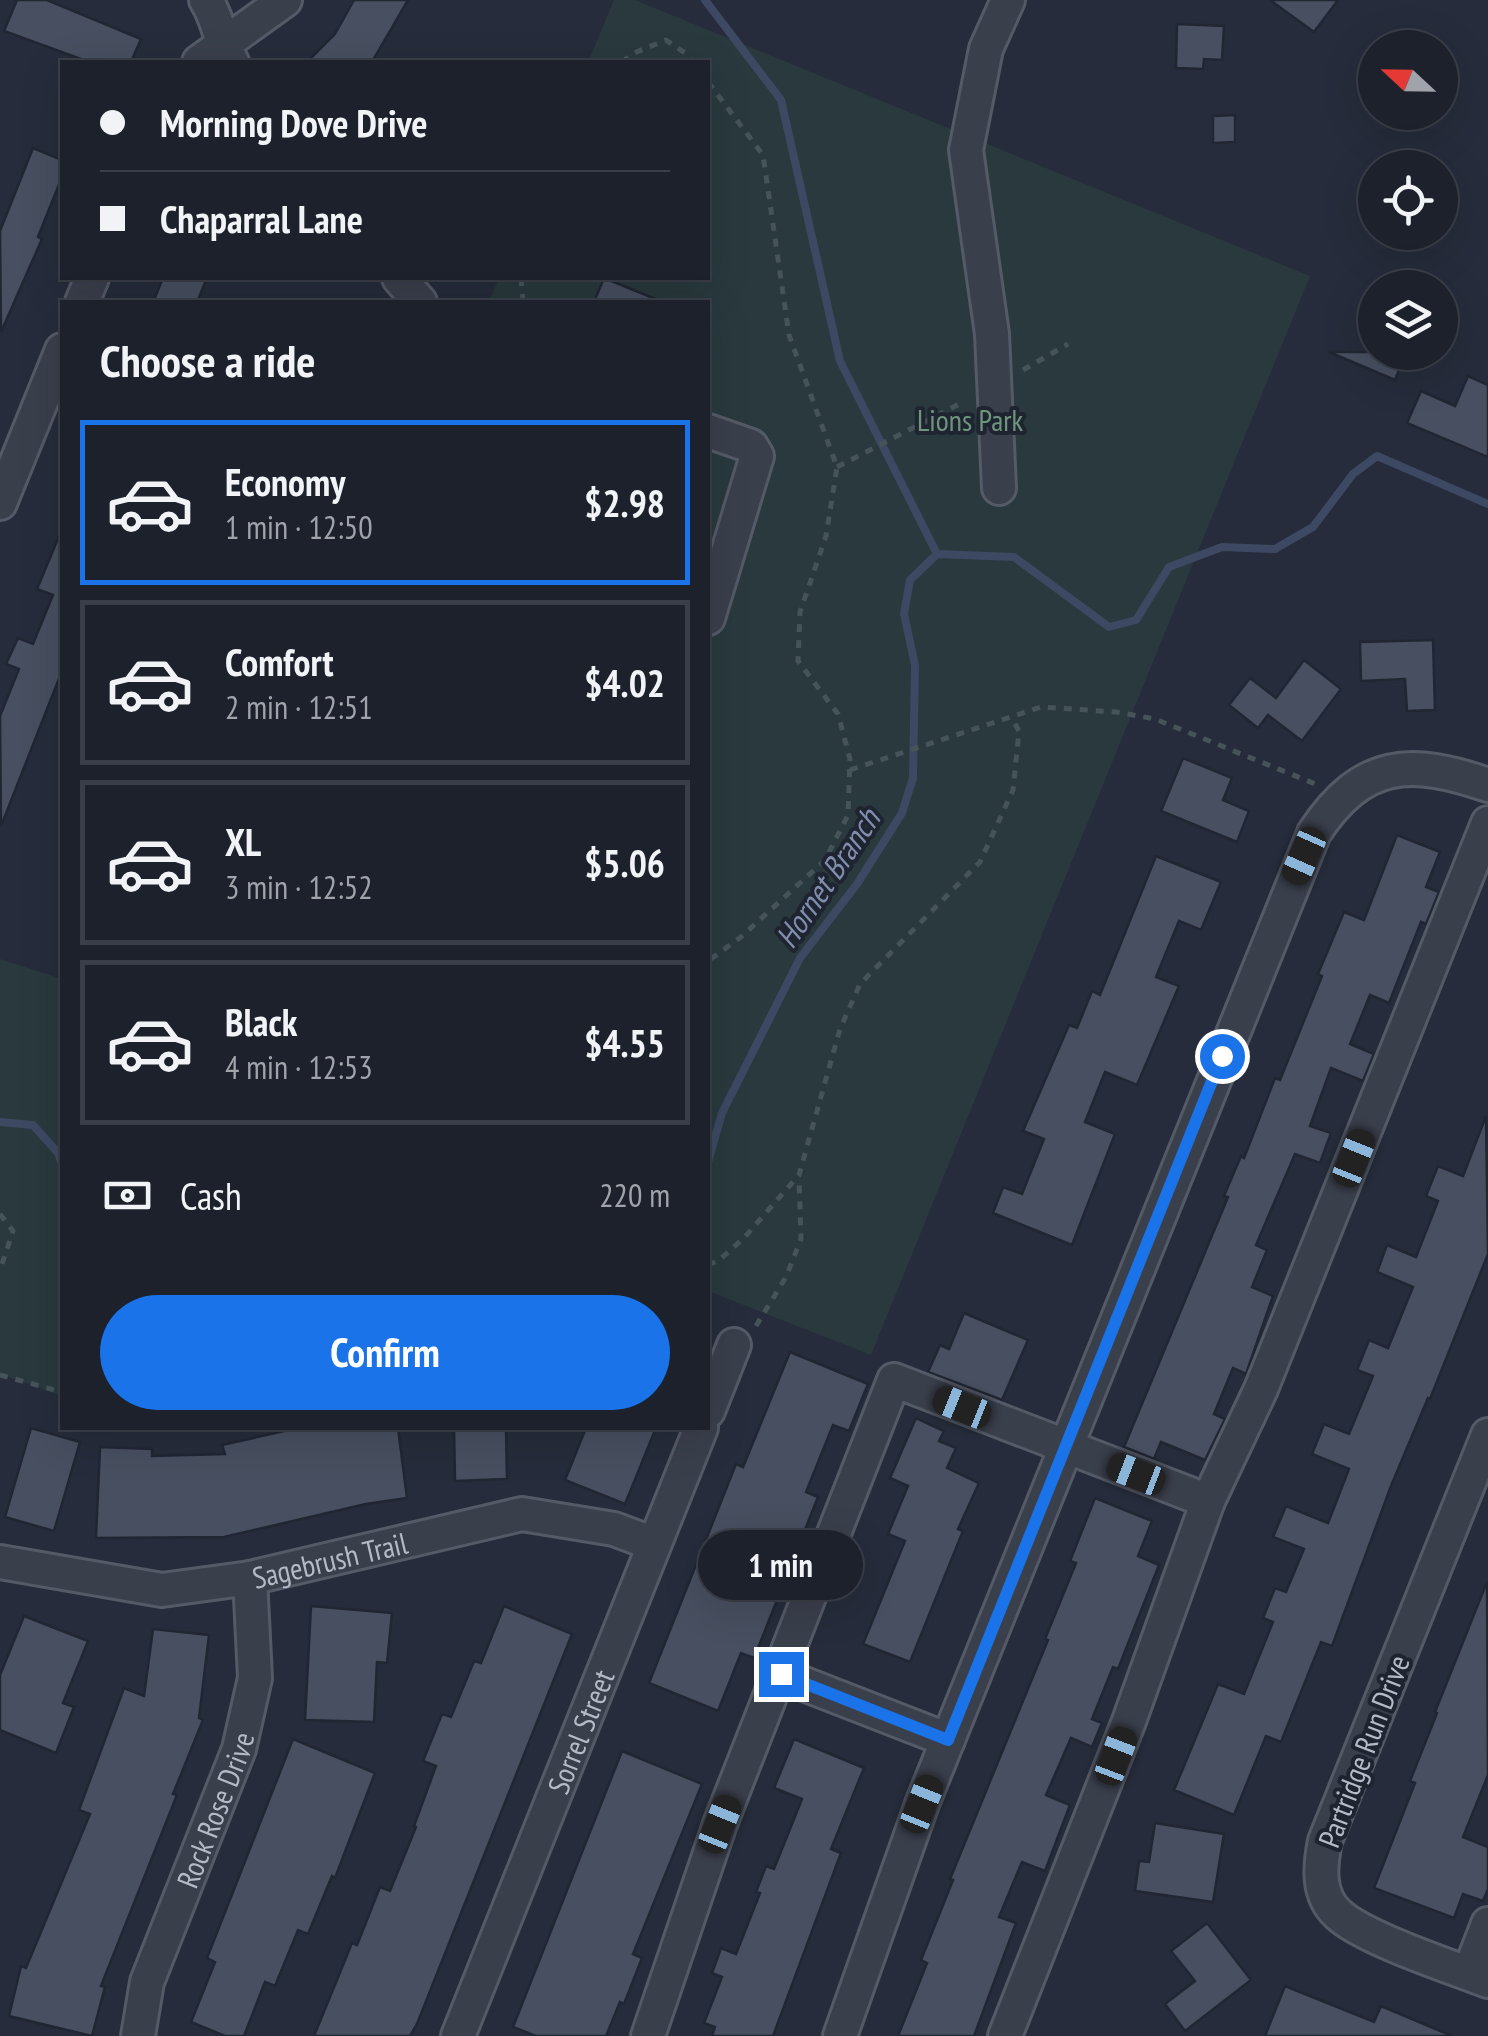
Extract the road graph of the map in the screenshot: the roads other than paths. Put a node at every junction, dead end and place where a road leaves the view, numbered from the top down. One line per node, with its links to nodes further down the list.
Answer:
1 (206, 0): 4 (street)
2 (285, 0): 4 (street)
3 (1008, 0): 9 (street)
4 (218, 57)
5 (401, 280): 6 (street)
6 (418, 300)
7 (60, 355): 10 (street)
8 (710, 432): 11 (street)
9 (1000, 488)
10 (0, 503)
11 (710, 611)
12 (1488, 785): 18 (street)
13 (1488, 823): 19 (street)
14 (732, 1349): 15 (street)
15 (710, 1406)
16 (700, 1430): 20 (street, Sorrel Street)
17 (1488, 1435): 26 (street, Partridge Run Drive)
18 (1065, 1448): 19 (street); 23 (street); 24 (street)
19 (1208, 1501): 31 (street)
20 (654, 1544): 22 (street, Sagebrush Trail); 28 (street, Sorrel Street)
21 (0, 1562): 22 (street, Sagebrush Trail)
22 (250, 1578): 27 (street, Rock Rose Drive)
23 (781, 1674): 24 (street); 29 (street)
24 (948, 1740): 30 (street)
25 (1488, 1924): 26 (street)
26 (1478, 1977)
27 (138, 2036)
28 (458, 2036)
29 (648, 2036)
30 (840, 2036)
31 (1005, 2036)

